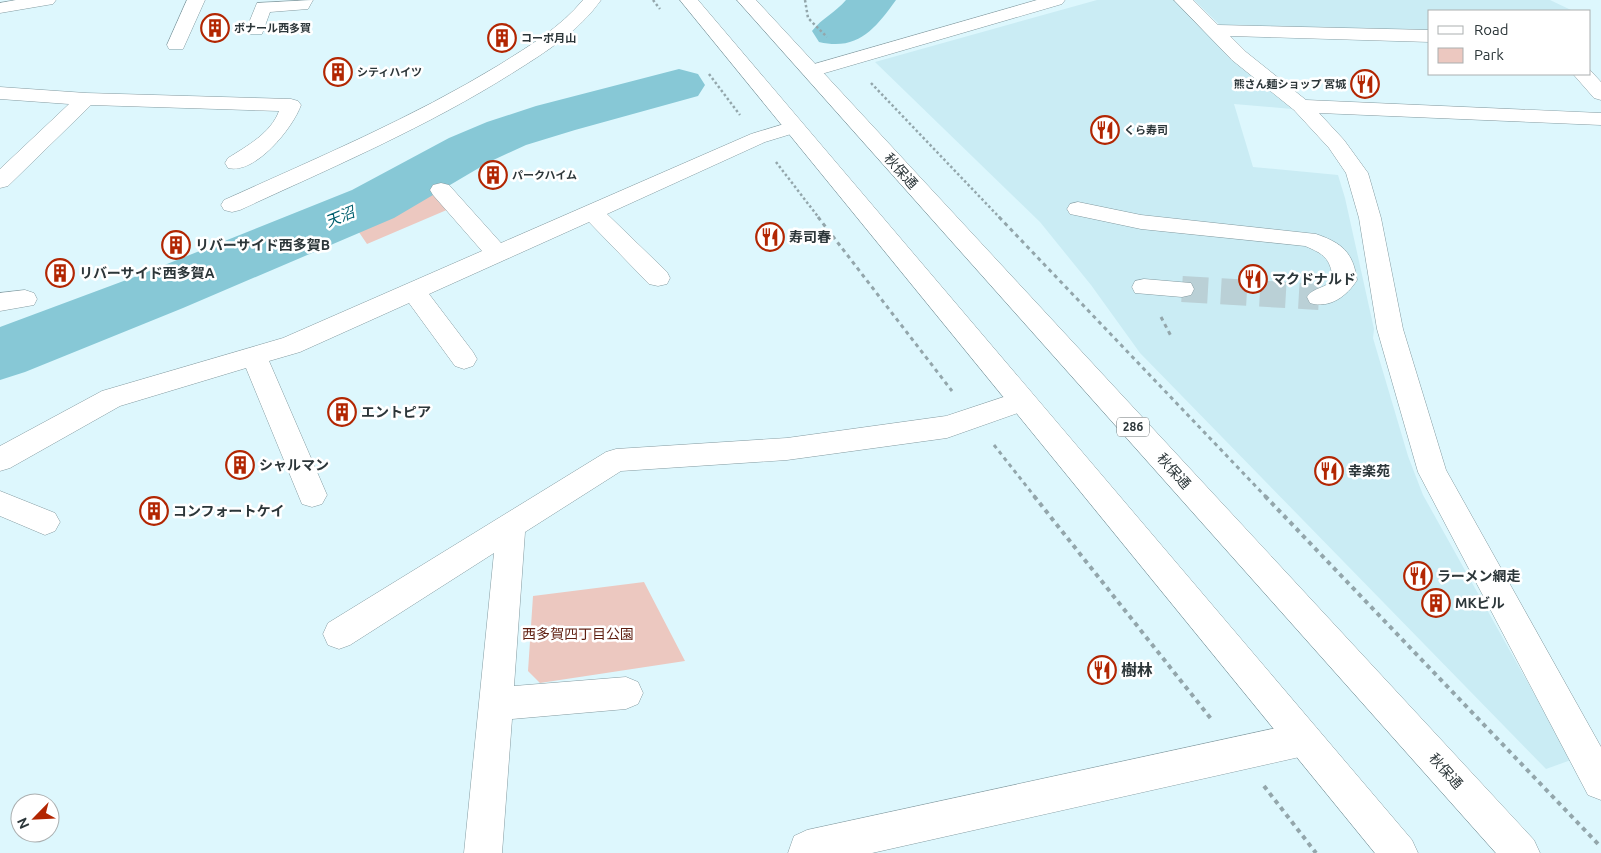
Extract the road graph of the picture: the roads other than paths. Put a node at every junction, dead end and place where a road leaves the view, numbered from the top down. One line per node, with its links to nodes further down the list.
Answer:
1 (47, 0): 9 (main road)
2 (196, 0): 13 (main road)
3 (304, 0): 10 (main road)
4 (592, 0): 25 (main road)
5 (689, 0): 21 (main road)
6 (746, 0): 14 (main road, 秋保通 / 286)
7 (1056, 0): 14 (main road)
8 (1183, 0): 11 (main road)
9 (0, 8)
10 (255, 30)
11 (1214, 30): 12 (main road); 19 (main road)
12 (1428, 36)
13 (176, 45)
14 (811, 71): 52 (main road, 秋保通 / 286)
15 (1584, 75): 17 (main road)
16 (0, 93): 18 (main road)
17 (1601, 94)
18 (86, 99): 22 (main road); 23 (main road)
19 (1301, 106): 20 (main road); 48 (main road)
20 (1601, 119)
21 (794, 127): 27 (main road); 38 (main road)
22 (236, 164)
23 (0, 181)
24 (441, 190): 28 (main road)
25 (232, 205)
26 (1078, 209): 33 (main road)
27 (592, 212): 28 (main road); 29 (main road)
28 (498, 255): 32 (main road)
29 (658, 278)
30 (1144, 287): 31 (main road)
31 (1182, 289)
32 (414, 292): 36 (main road); 37 (main road)
33 (1319, 297)
34 (25, 299): 35 (main road)
35 (0, 302)
36 (254, 356): 39 (main road); 40 (main road)
37 (464, 359)
38 (1022, 401): 43 (main road); 47 (main road)
39 (0, 460)
40 (312, 495)
41 (0, 503): 42 (main road)
42 (45, 522)
43 (511, 527): 44 (main road); 46 (main road)
44 (339, 634)
45 (626, 693): 46 (main road)
46 (497, 704): 49 (main road)
47 (1304, 739): 50 (main road); 51 (main road)
48 (1601, 782)
49 (483, 853)
50 (807, 853)
51 (1399, 853)
52 (1521, 853)

